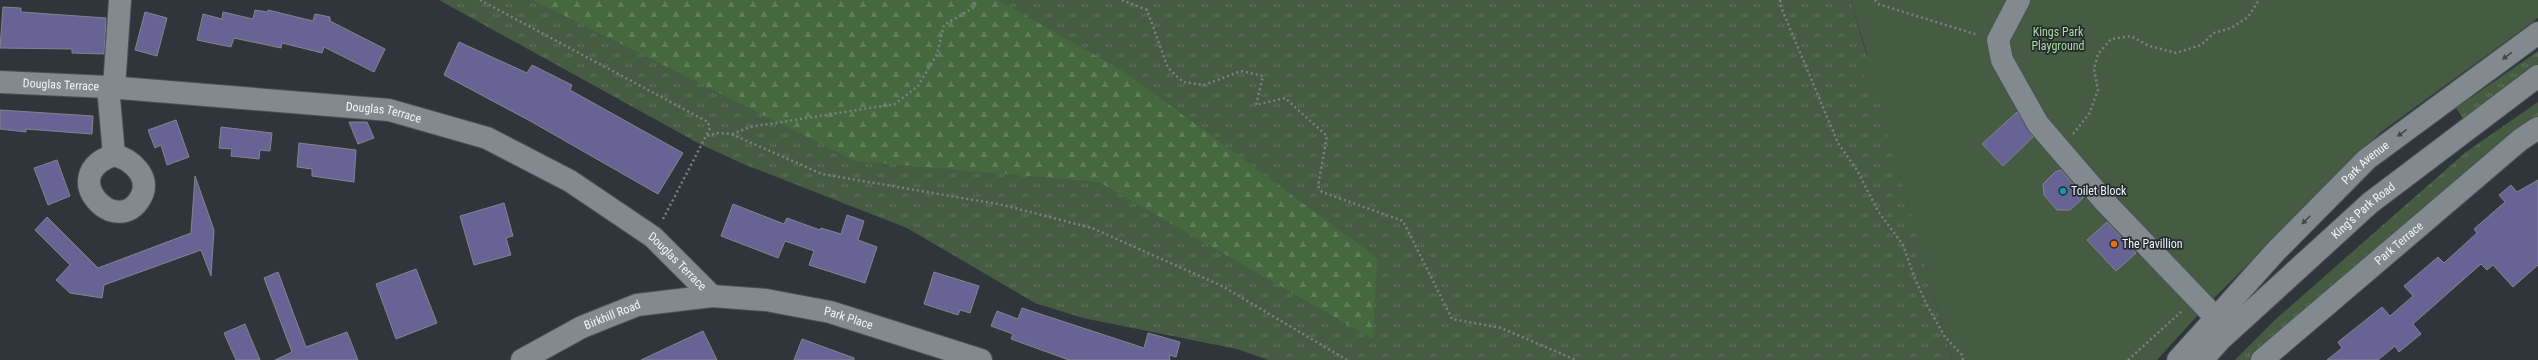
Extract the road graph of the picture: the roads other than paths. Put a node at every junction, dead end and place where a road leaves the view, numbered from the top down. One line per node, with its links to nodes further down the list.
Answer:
1 (120, 0): 6 (street)
2 (2019, 0): 10 (street)
3 (2538, 33): 10 (street, Park Avenue, one-way to 10)
4 (2538, 76): 10 (street, King's Park Road)
5 (0, 82): 6 (street, Douglas Terrace)
6 (111, 87): 8 (street); 9 (street, Douglas Terrace)
7 (2538, 128): 15 (street, Park Terrace)
8 (114, 155)
9 (712, 296): 11 (street, Birkhill Road); 12 (street, Park Place)
10 (2222, 325): 13 (street, Park Avenue); 14 (street, King's Park Road)
11 (522, 360)
12 (981, 360)
13 (2178, 360)
14 (2202, 360)
15 (2262, 360)

